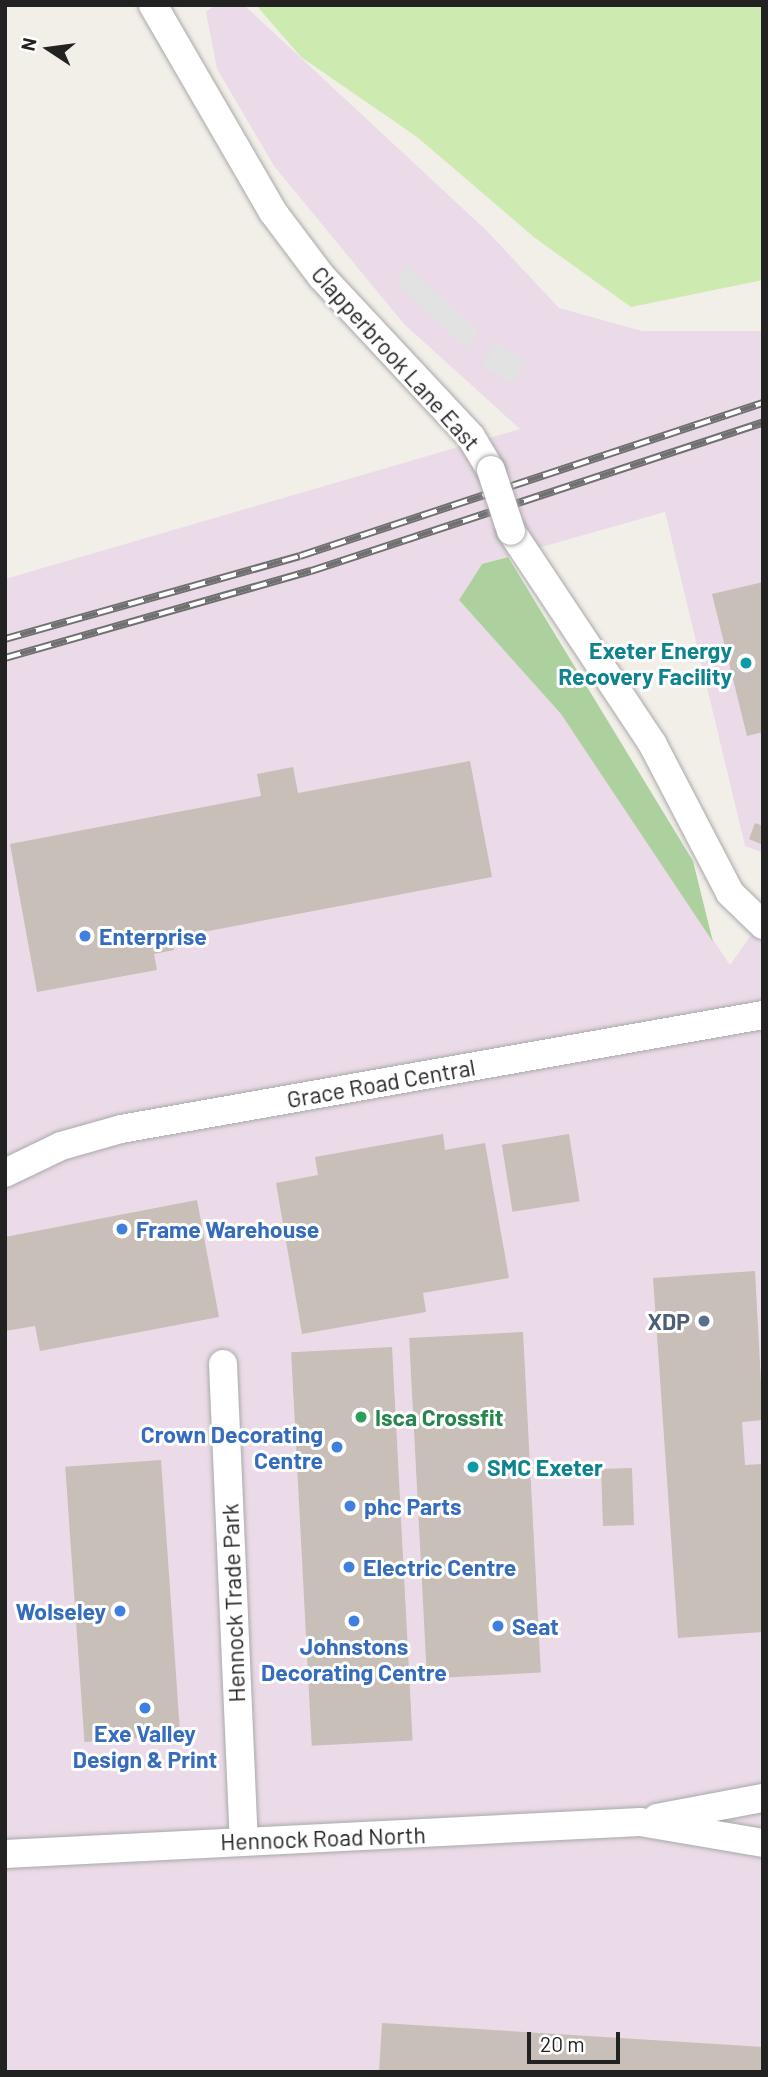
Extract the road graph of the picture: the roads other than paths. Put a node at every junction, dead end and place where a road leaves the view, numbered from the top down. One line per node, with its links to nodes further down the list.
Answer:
1 (153, 5): 2 (street, Clapperbrook Lane East, bridge)
2 (763, 925)
3 (763, 1015): 4 (street, Grace Road Central)
4 (5, 1173)
5 (223, 1364): 8 (street, Hennock Trade Park)
6 (763, 1798): 7 (street, Hennock Road North)
7 (640, 1822): 8 (street, Hennock Road North); 9 (street, Hennock Road North)
8 (244, 1841): 10 (street, Hennock Road North)
9 (763, 1843)
10 (5, 1854)

